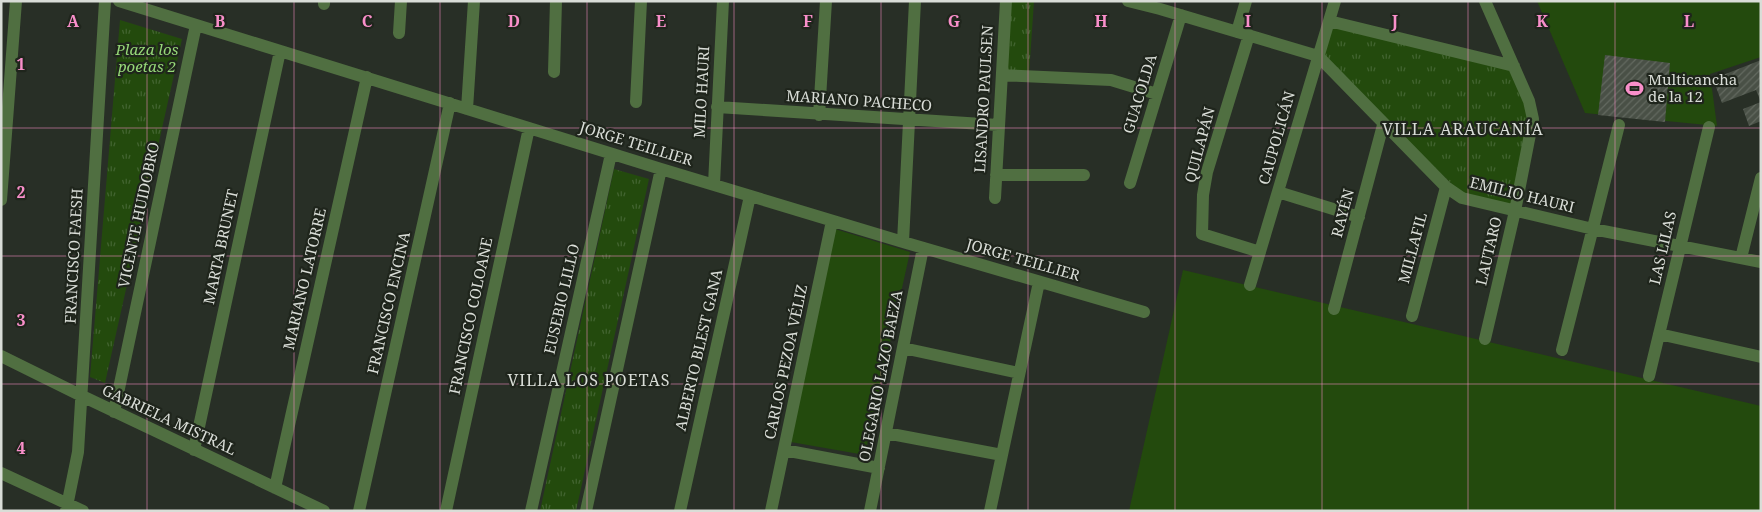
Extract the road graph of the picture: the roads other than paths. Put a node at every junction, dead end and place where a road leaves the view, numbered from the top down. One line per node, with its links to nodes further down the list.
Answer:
1 (16, 1): 51 (street)
2 (105, 1): 75 (street, FRANCISCO FAESH)
3 (119, 1): 19 (street, JORGE TEILLIER)
4 (401, 1): 20 (street)
5 (474, 1): 31 (street)
6 (556, 1): 25 (street)
7 (641, 1): 29 (street)
8 (723, 1): 32 (street, MILO HAURI)
9 (826, 1): 33 (street)
10 (915, 1): 34 (street)
11 (1006, 1): 26 (street, LISANDRO PAULSEN)
12 (1128, 1): 16 (street)
13 (1246, 1): 21 (street, QUILAPÁN)
14 (1335, 1): 18 (street, CAUPOLICÁN)
15 (1485, 1): 24 (street, LAUTARO)
16 (1161, 5): 17 (street)
17 (1181, 15): 21 (street); 28 (street, GUACOLDA)
18 (1329, 21): 23 (street, CAUPOLICÁN); 24 (street)
19 (196, 25): 22 (street, JORGE TEILLIER); 76 (street, VICENTE HUIDOBRO)
20 (399, 33)
21 (1243, 34): 23 (street); 59 (street, QUILAPÁN)
22 (280, 51): 27 (street, JORGE TEILLIER); 78 (street, MARTA BRUNET)
23 (1318, 56): 36 (street, EMILIO HAURI); 48 (street, CAUPOLICÁN)
24 (1514, 66): 52 (street, LAUTARO)
25 (554, 72)
26 (1002, 75): 28 (street); 35 (street, LISANDRO PAULSEN)
27 (367, 77): 30 (street, JORGE TEILLIER); 83 (street, MARIANO LATORRE)
28 (1157, 94): 45 (street, GUACOLDA)
29 (636, 102)
30 (450, 103): 31 (street, JORGE TEILLIER); 87 (street, FRANCISCO ENCINA)
31 (467, 108): 39 (street, JORGE TEILLIER)
32 (717, 108): 33 (street, MARIANO PACHECO); 46 (street, MILO HAURI)
33 (819, 115): 34 (street, MARIANO PACHECO)
34 (909, 120): 35 (street, MARIANO PACHECO); 56 (street)
35 (998, 125): 42 (street, LISANDRO PAULSEN)
36 (1383, 125): 47 (street, EMILIO HAURI); 53 (street, RAYÉN)
37 (1619, 125): 55 (street)
38 (1709, 127): 57 (street, LAS LILAS)
39 (529, 128): 40 (street, JORGE TEILLIER); 88 (street, FRANCISCO COLOANE)
40 (611, 154): 41 (street, JORGE TEILLIER); 89 (street, EUSEBIO LILLO)
41 (661, 169): 46 (street, JORGE TEILLIER); 90 (street)
42 (996, 175): 43 (street); 50 (street, LISANDRO PAULSEN)
43 (1084, 175)
44 (1761, 178): 60 (street)
45 (1130, 183)
46 (714, 184): 49 (street, JORGE TEILLIER)
47 (1446, 188): 52 (street, EMILIO HAURI); 66 (street, MILLAFIL)
48 (1278, 192): 53 (street); 59 (street, CAUPOLICÁN)
49 (750, 196): 54 (street, JORGE TEILLIER); 91 (street, ALBERTO BLEST GANA)
50 (995, 198)
51 (1, 200)
52 (1515, 211): 55 (street, EMILIO HAURI); 68 (street, LAUTARO)
53 (1359, 216): 64 (street, RAYÉN)
54 (832, 221): 56 (street, JORGE TEILLIER); 79 (street, CARLOS PEZOA VÉLIZ)
55 (1593, 230): 57 (street, EMILIO HAURI); 70 (street)
56 (903, 242): 58 (street, JORGE TEILLIER)
57 (1680, 246): 60 (street, EMILIO HAURI); 67 (street, LAS LILAS)
58 (923, 248): 62 (street, JORGE TEILLIER); 69 (street, OLEGARIO LAZO BAEZA)
59 (1260, 252): 63 (street, CAUPOLICÁN)
60 (1741, 258): 61 (street, EMILIO HAURI)
61 (1761, 262)
62 (1039, 282): 65 (street, JORGE TEILLIER); 73 (street)
63 (1250, 285)
64 (1334, 309)
65 (1144, 312)
66 (1412, 316)
67 (1659, 334): 72 (street); 74 (street, LAS LILAS)
68 (1485, 338)
69 (903, 348): 73 (street); 77 (street, OLEGARIO LAZO BAEZA)
70 (1562, 350)
71 (1, 356): 75 (street, GABRIELA MISTRAL)
72 (1761, 357)
73 (1019, 373): 80 (street)
74 (1649, 376)
75 (82, 396): 76 (street, GABRIELA MISTRAL); 84 (street, FRANCISCO FAESH)
76 (114, 412): 78 (street, GABRIELA MISTRAL)
77 (886, 433): 80 (street); 81 (street, OLEGARIO LAZO BAEZA)
78 (194, 450): 83 (street, GABRIELA MISTRAL)
79 (784, 450): 81 (street); 92 (street, CARLOS PEZOA VÉLIZ)
80 (1002, 455): 94 (street)
81 (879, 468): 93 (street, OLEGARIO LAZO BAEZA)
82 (1, 473): 84 (street)
83 (275, 488): 86 (street, GABRIELA MISTRAL)
84 (67, 507): 85 (street)
85 (83, 511)
86 (324, 511)
87 (359, 511)
88 (446, 511)
89 (532, 511)
90 (586, 511)
91 (680, 511)
92 (771, 511)
93 (870, 511)
94 (990, 511)

